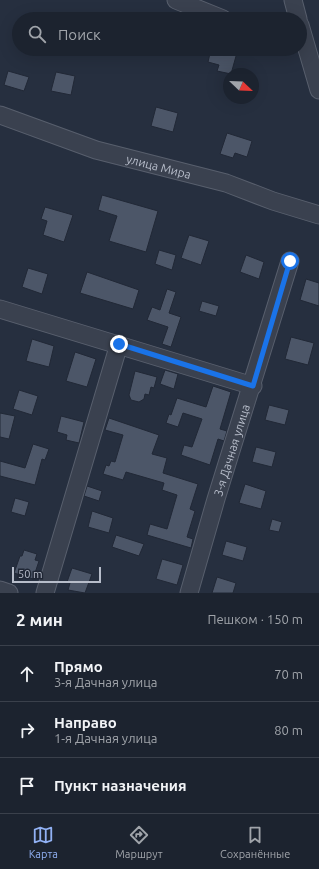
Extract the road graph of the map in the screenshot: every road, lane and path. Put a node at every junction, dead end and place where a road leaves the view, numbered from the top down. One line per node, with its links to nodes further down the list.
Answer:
1 (176, 0): 3 (street)
2 (293, 0): 4 (street)
3 (206, 12)
4 (296, 12)
5 (307, 49): 6 (street)
6 (319, 90)
7 (0, 116): 8 (street, улица Мира)
8 (319, 215)
9 (290, 261): 12 (street, 3-я Дачная улица)
10 (0, 310): 11 (street)
11 (119, 344): 12 (street); 15 (street)
12 (253, 386): 16 (street, 3-я Дачная улица)
13 (0, 590): 14 (street)
14 (9, 593)
15 (46, 593)
16 (189, 593)

